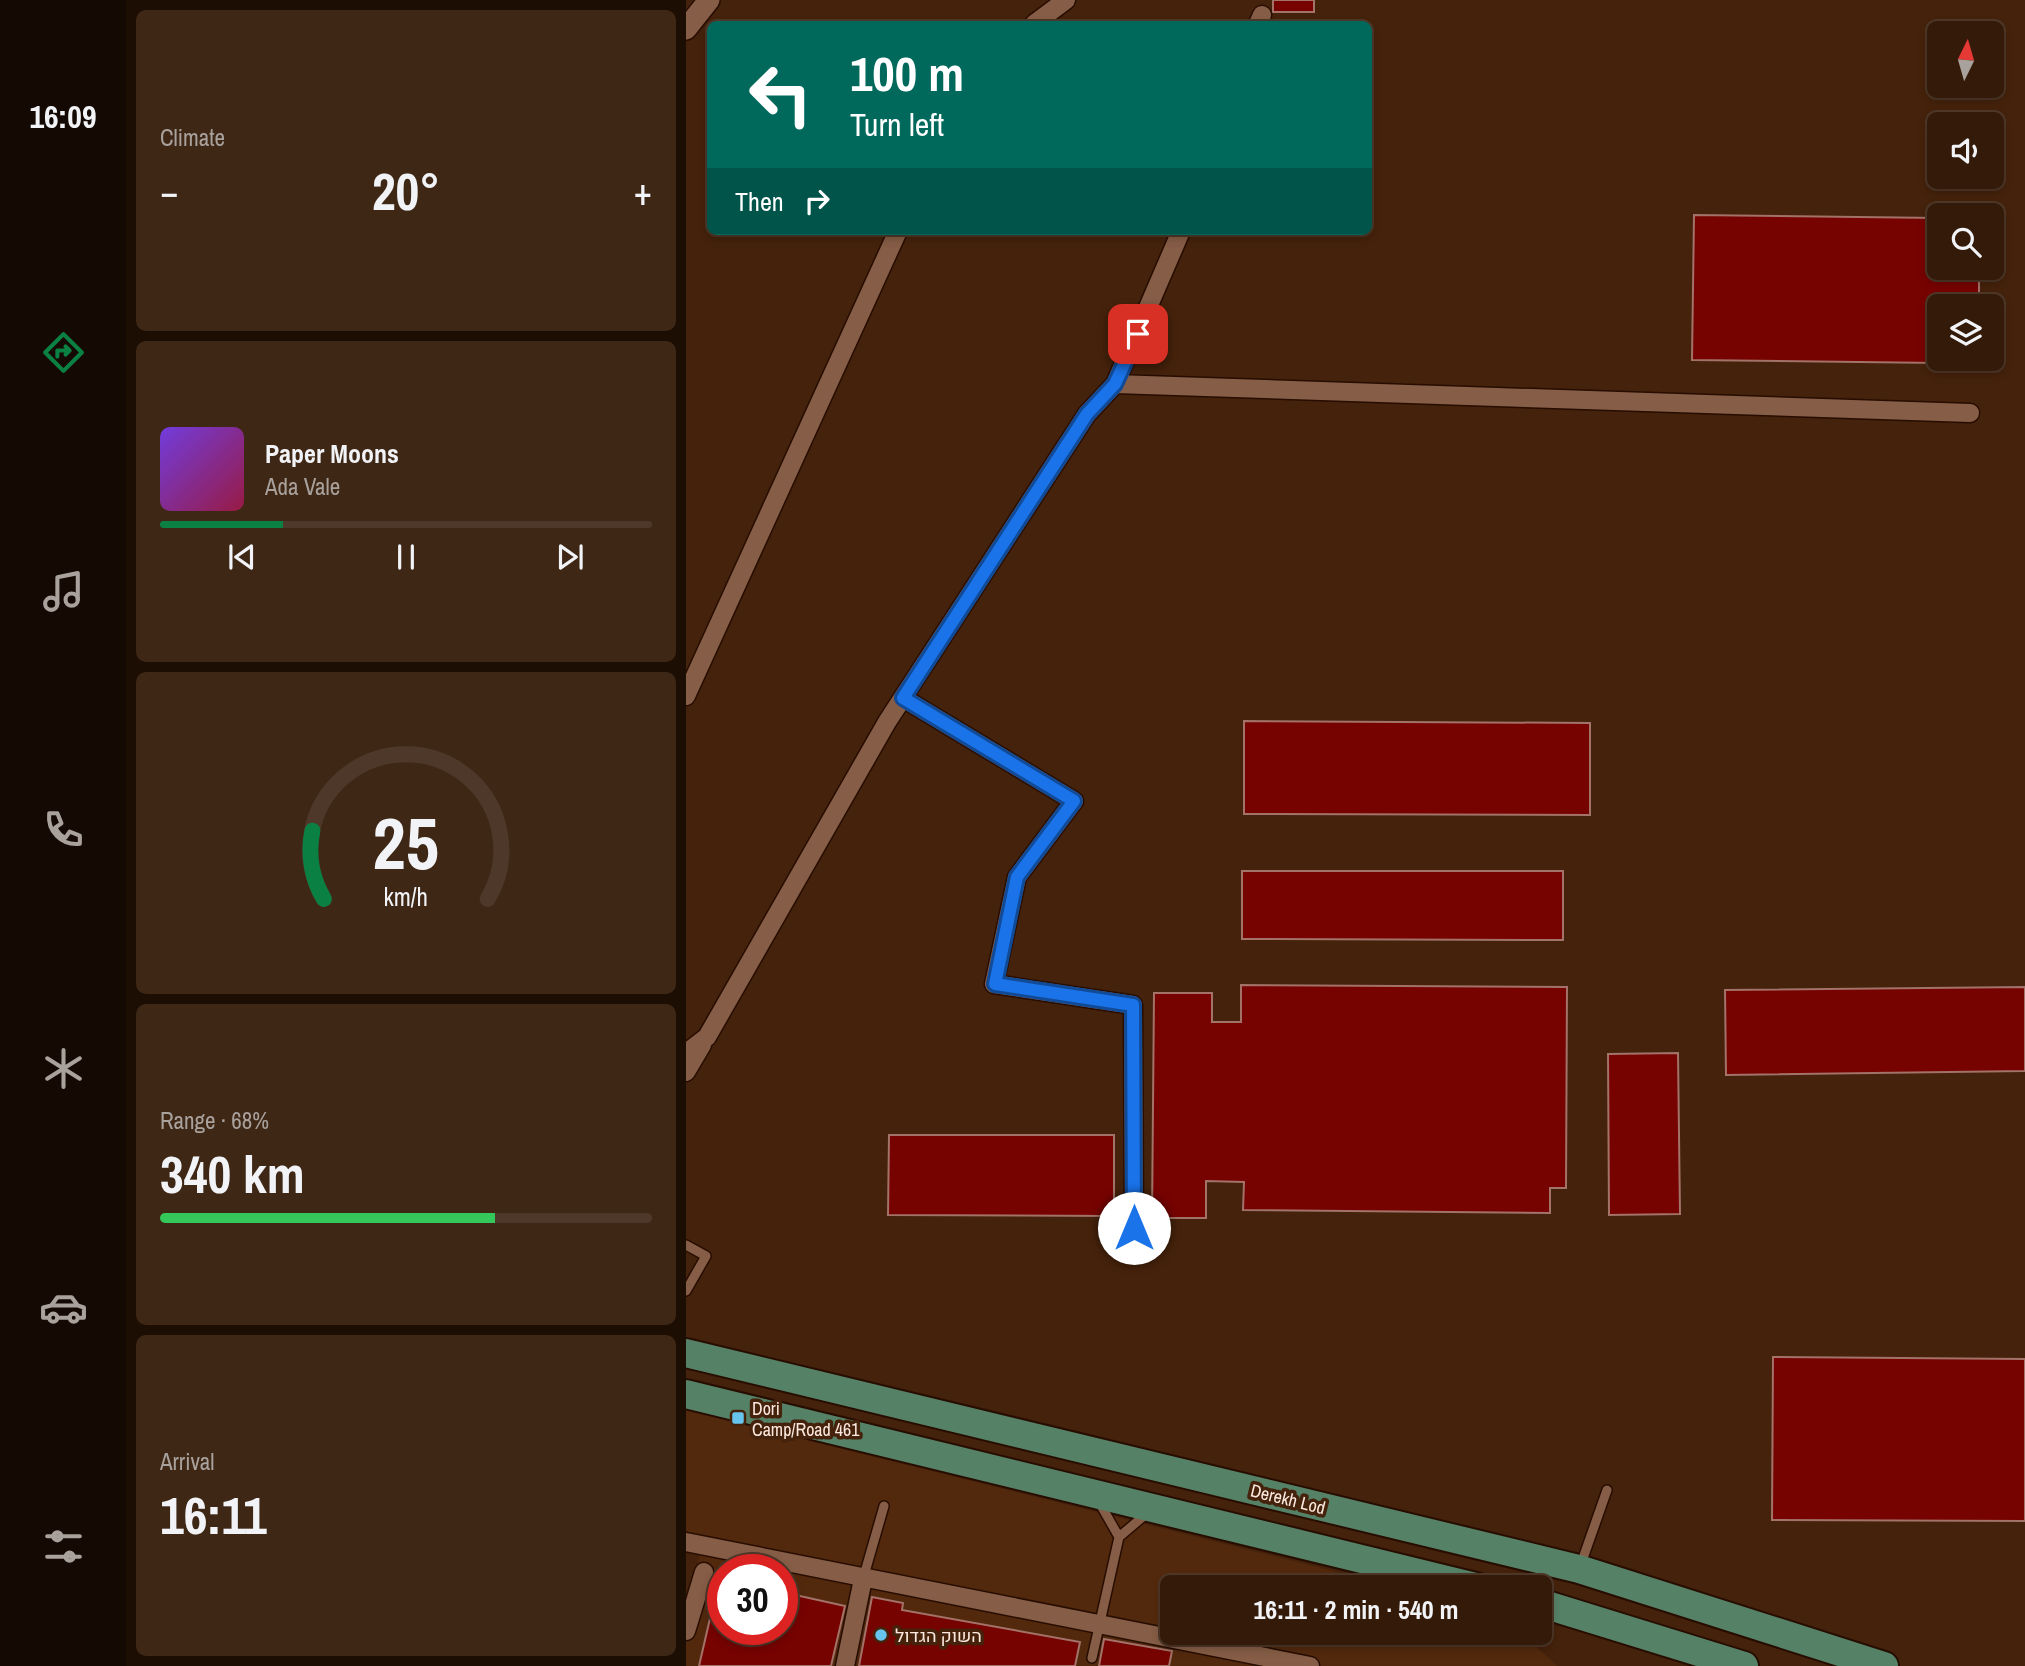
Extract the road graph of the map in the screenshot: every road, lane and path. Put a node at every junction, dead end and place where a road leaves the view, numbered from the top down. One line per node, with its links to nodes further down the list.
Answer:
1 (709, 0): 4 (street)
2 (1066, 0): 3 (street)
3 (1038, 21)
4 (686, 29)
5 (896, 235): 9 (street)
6 (1179, 235): 7 (street)
7 (1115, 384): 8 (street); 10 (street)
8 (1970, 413)
9 (686, 696)
10 (903, 698): 11 (street); 14 (street)
11 (707, 1037): 12 (street); 13 (street)
12 (686, 1053)
13 (686, 1072)
14 (1134, 1228)
15 (686, 1245): 16 (lane)
16 (686, 1291)
17 (686, 1353): 25 (main road, Derekh Lod)
18 (691, 1396): 20 (main road)
19 (1607, 1490): 25 (lane)
20 (1092, 1492): 22 (main road); 23 (lane)
21 (884, 1506): 28 (lane)
22 (1165, 1511): 23 (lane); 27 (main road)
23 (1119, 1537): 30 (lane)
24 (686, 1542): 28 (street)
25 (1579, 1569): 36 (main road, Derekh Lod)
26 (704, 1572): 31 (street)
27 (1427, 1575)
28 (863, 1579): 30 (street); 33 (street)
29 (1552, 1607): 35 (main road)
30 (1100, 1626): 32 (lane); 34 (street)
31 (686, 1631)
32 (1092, 1658)
33 (845, 1666)
34 (1310, 1666)
35 (1744, 1666)
36 (1884, 1666)

